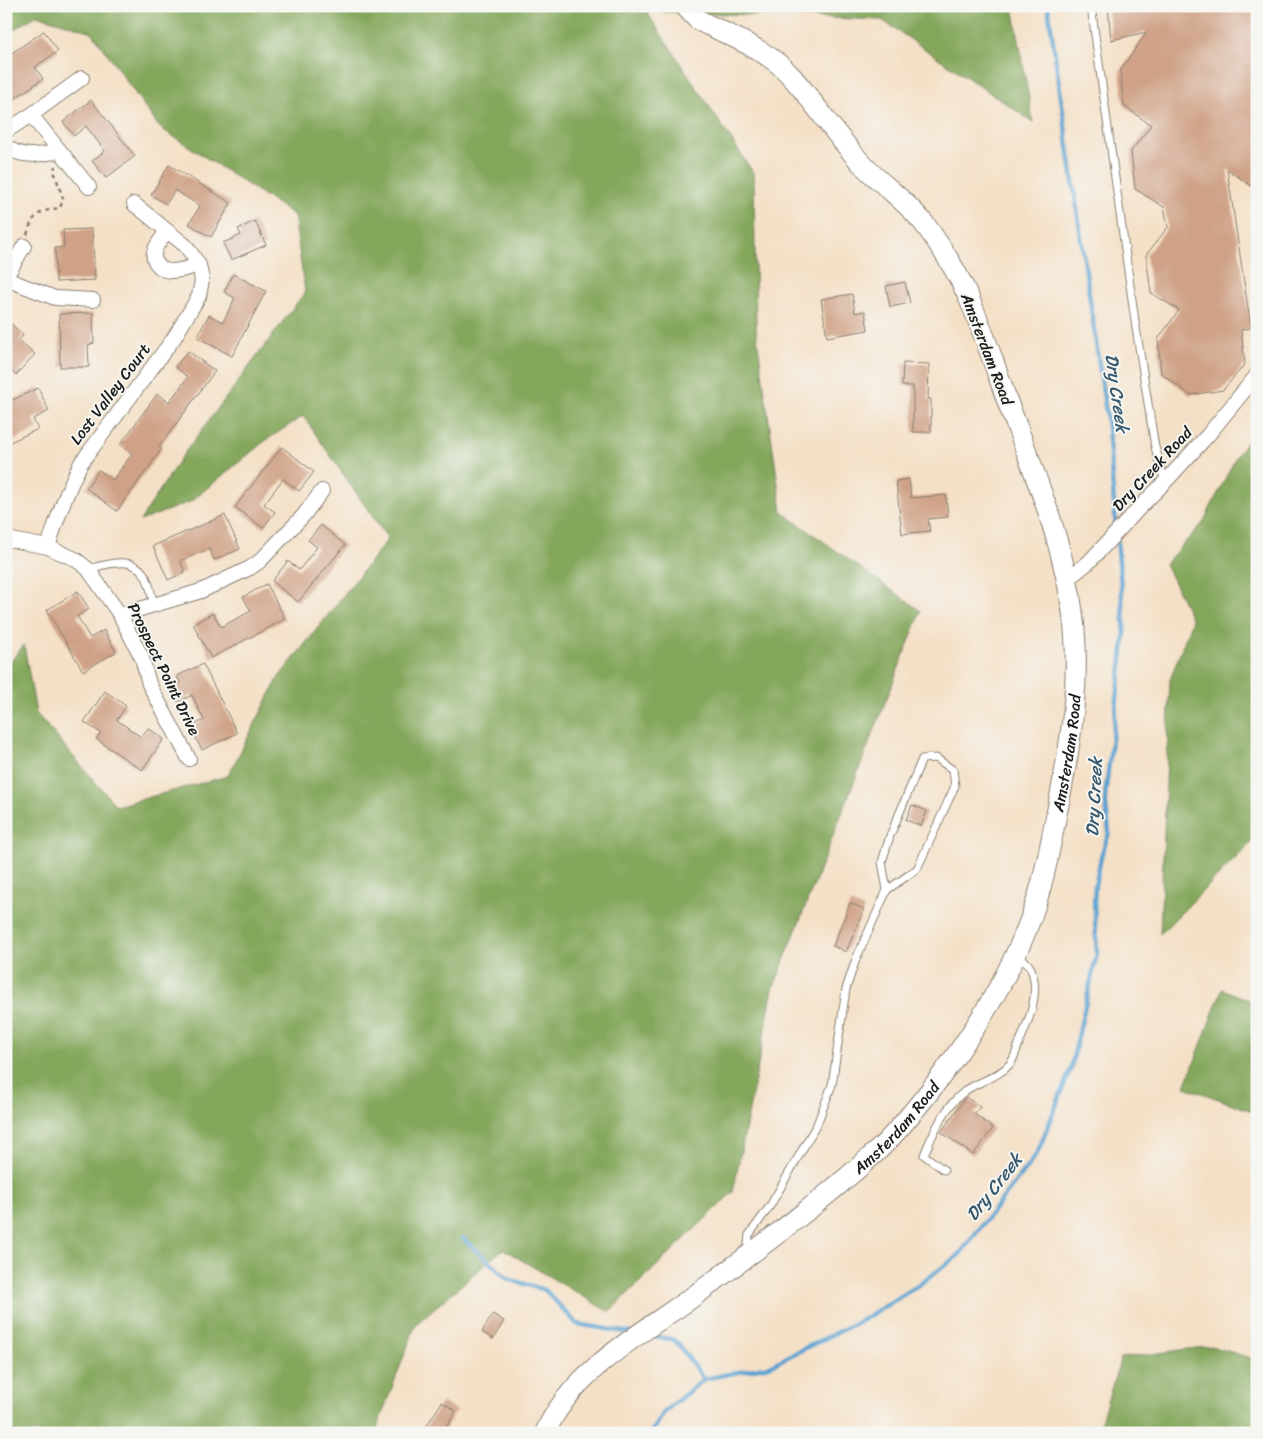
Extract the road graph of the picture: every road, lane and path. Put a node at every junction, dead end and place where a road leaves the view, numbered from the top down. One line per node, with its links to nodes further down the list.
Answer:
1 (685, 6): 21 (main road, Amsterdam Road)
2 (1091, 6): 16 (lane)
3 (82, 78): 4 (street)
4 (31, 115): 5 (street); 7 (street)
5 (6, 131)
6 (6, 146): 7 (street)
7 (59, 151): 8 (street); 11 (path)
8 (89, 186)
9 (134, 204): 10 (street)
10 (167, 231): 12 (street); 12 (street)
11 (24, 246): 13 (street)
12 (199, 265): 19 (street, Lost Valley Court)
13 (6, 278): 14 (street)
14 (93, 300)
15 (1257, 375): 16 (street, Dry Creek Road)
16 (1165, 482): 21 (street, Dry Creek Road)
17 (322, 491): 22 (street)
18 (6, 539): 19 (street, Prospect Point Drive)
19 (48, 547): 20 (street, Prospect Point Drive)
20 (88, 569): 22 (lane); 23 (street, Prospect Point Drive)
21 (1066, 580): 26 (main road, Amsterdam Road)
22 (154, 605): 23 (street)
23 (120, 615): 24 (street, Prospect Point Drive)
24 (190, 759)
25 (887, 890): 25 (lane); 28 (lane)
26 (1016, 952): 27 (lane); 28 (main road, Amsterdam Road)
27 (944, 1170)
28 (754, 1251): 29 (main road, Amsterdam Road)
29 (545, 1433)

